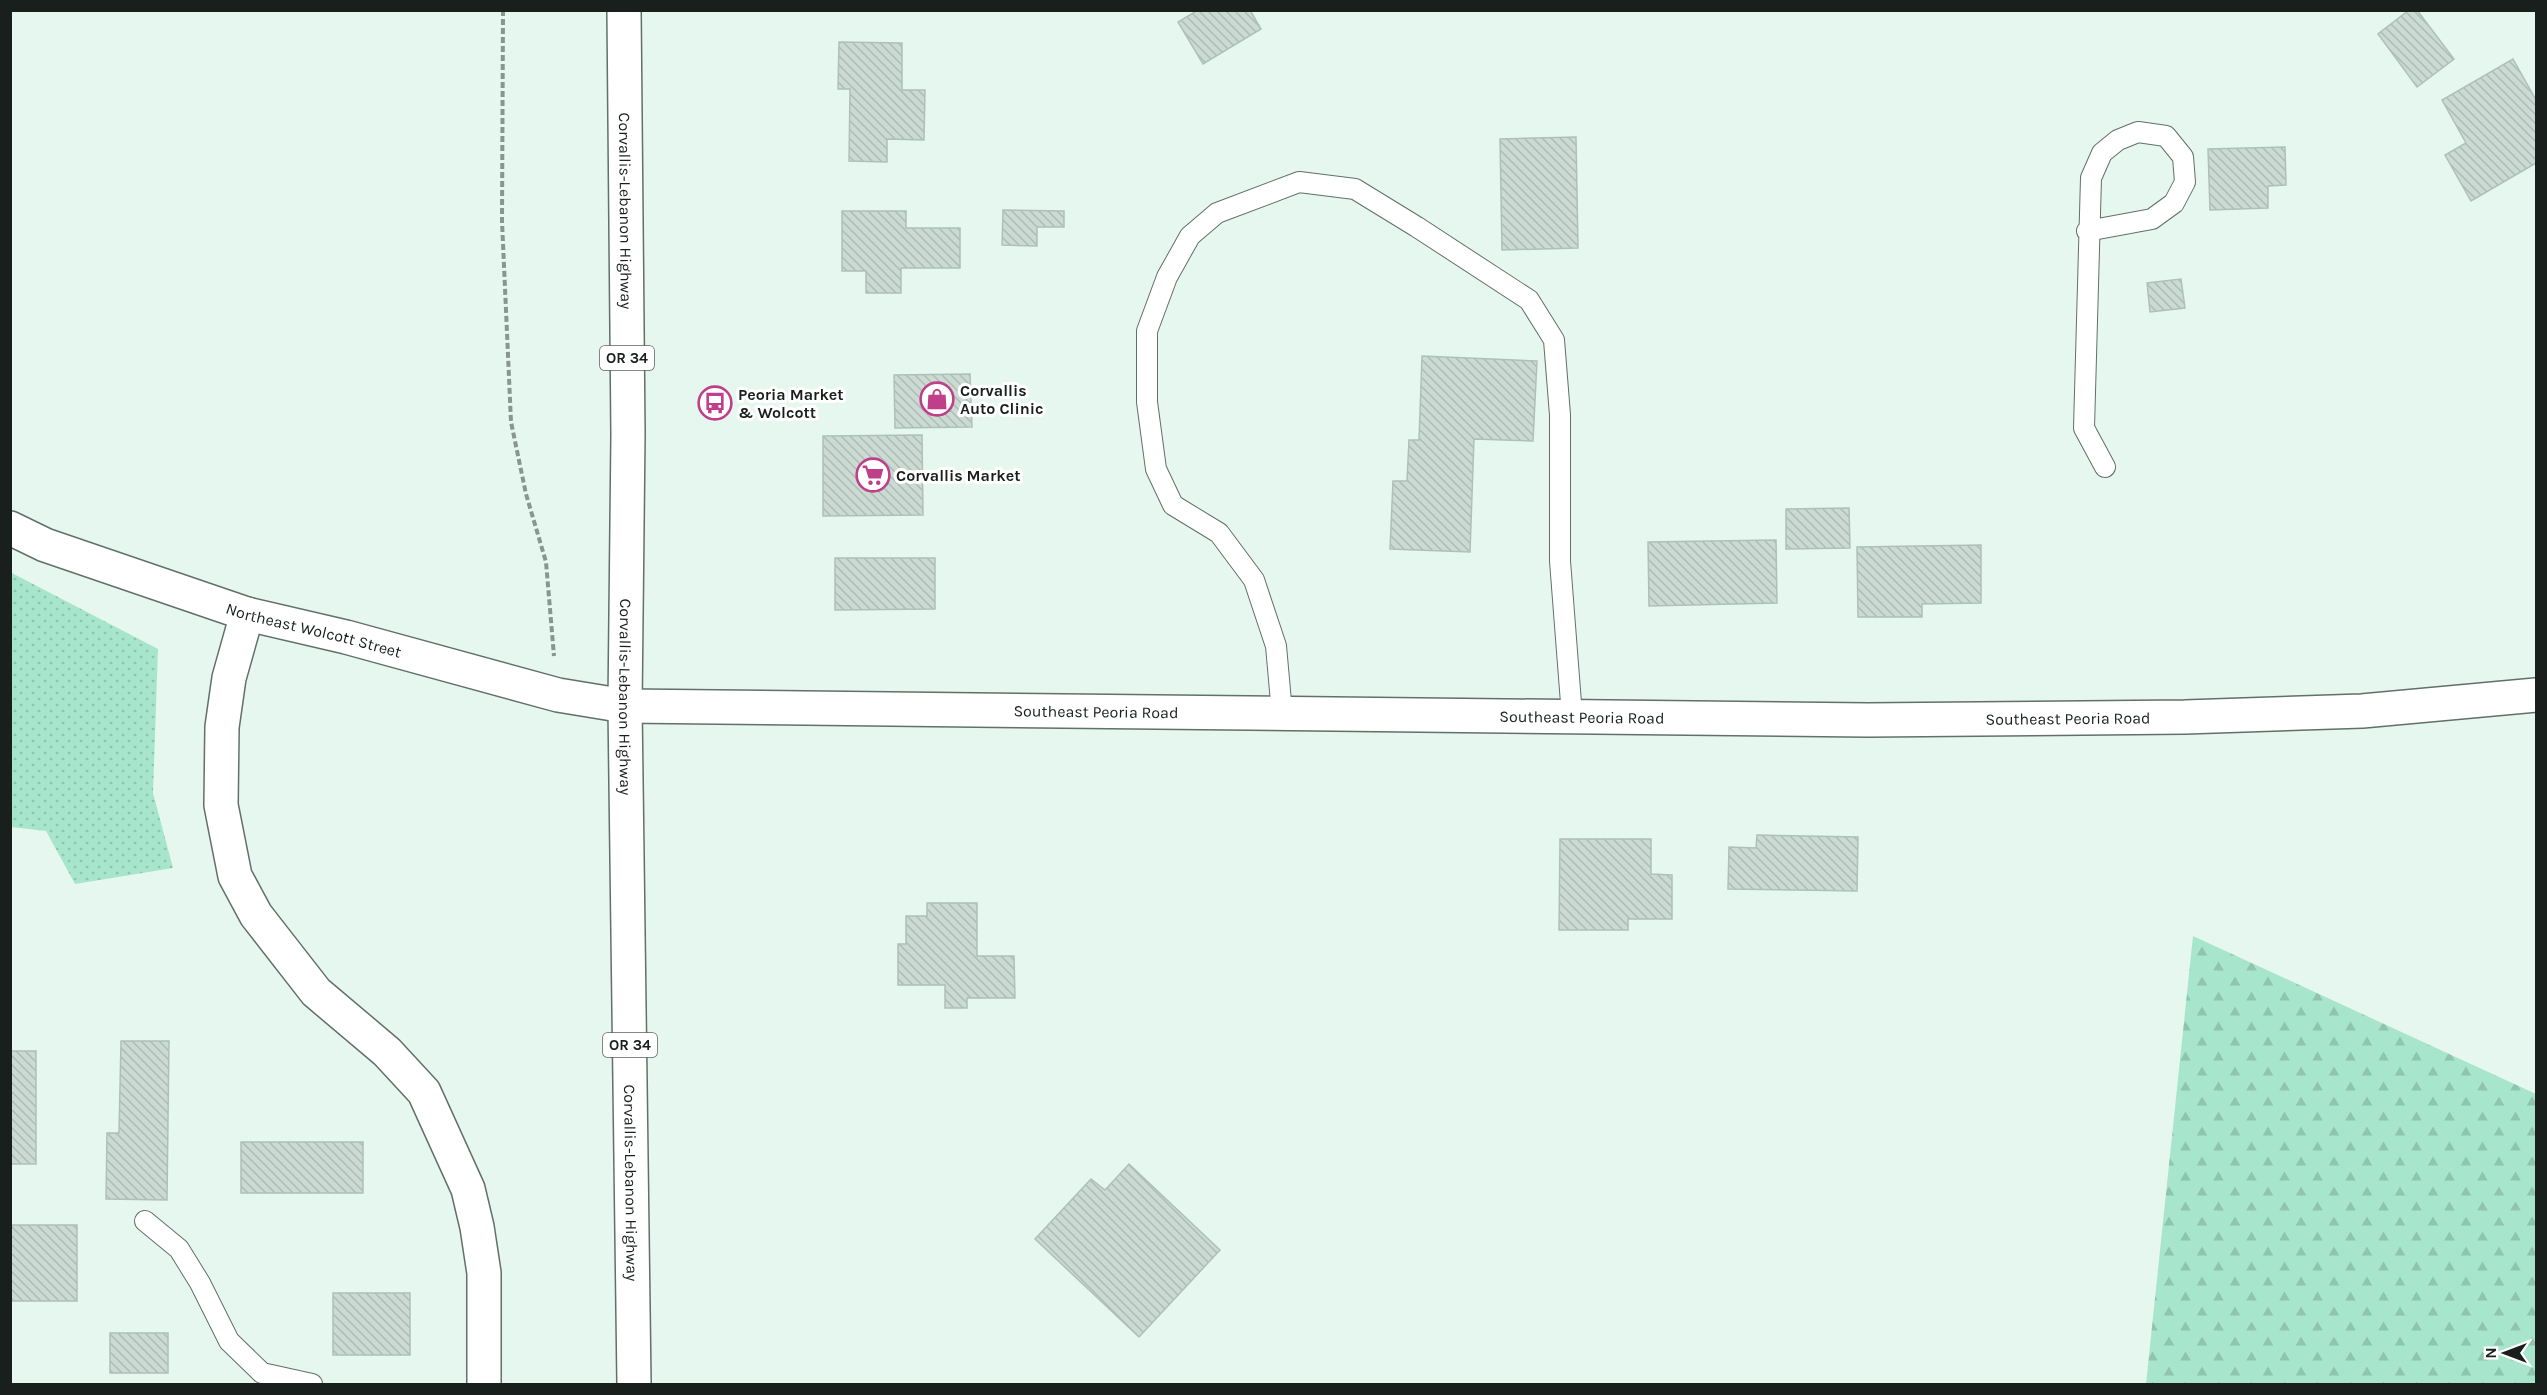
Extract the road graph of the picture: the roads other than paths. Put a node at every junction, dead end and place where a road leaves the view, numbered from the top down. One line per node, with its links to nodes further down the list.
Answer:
1 (624, 10): 7 (main road, Corvallis-Lebanon Highway / OR 34)
2 (2087, 231): 2 (lane); 3 (lane)
3 (2105, 467)
4 (10, 528): 5 (main road, Northeast Wolcott Street)
5 (247, 614): 7 (main road, Northeast Wolcott Street); 12 (main road)
6 (2536, 696): 9 (main road, Southeast Peoria Road)
7 (625, 706): 8 (main road, Southeast Peoria Road); 13 (main road, Corvallis-Lebanon Highway / OR 34)
8 (1282, 713): 9 (main road, Southeast Peoria Road); 9 (lane)
9 (1572, 716)
10 (145, 1221): 11 (lane)
11 (312, 1384)
12 (484, 1384)
13 (634, 1384)

